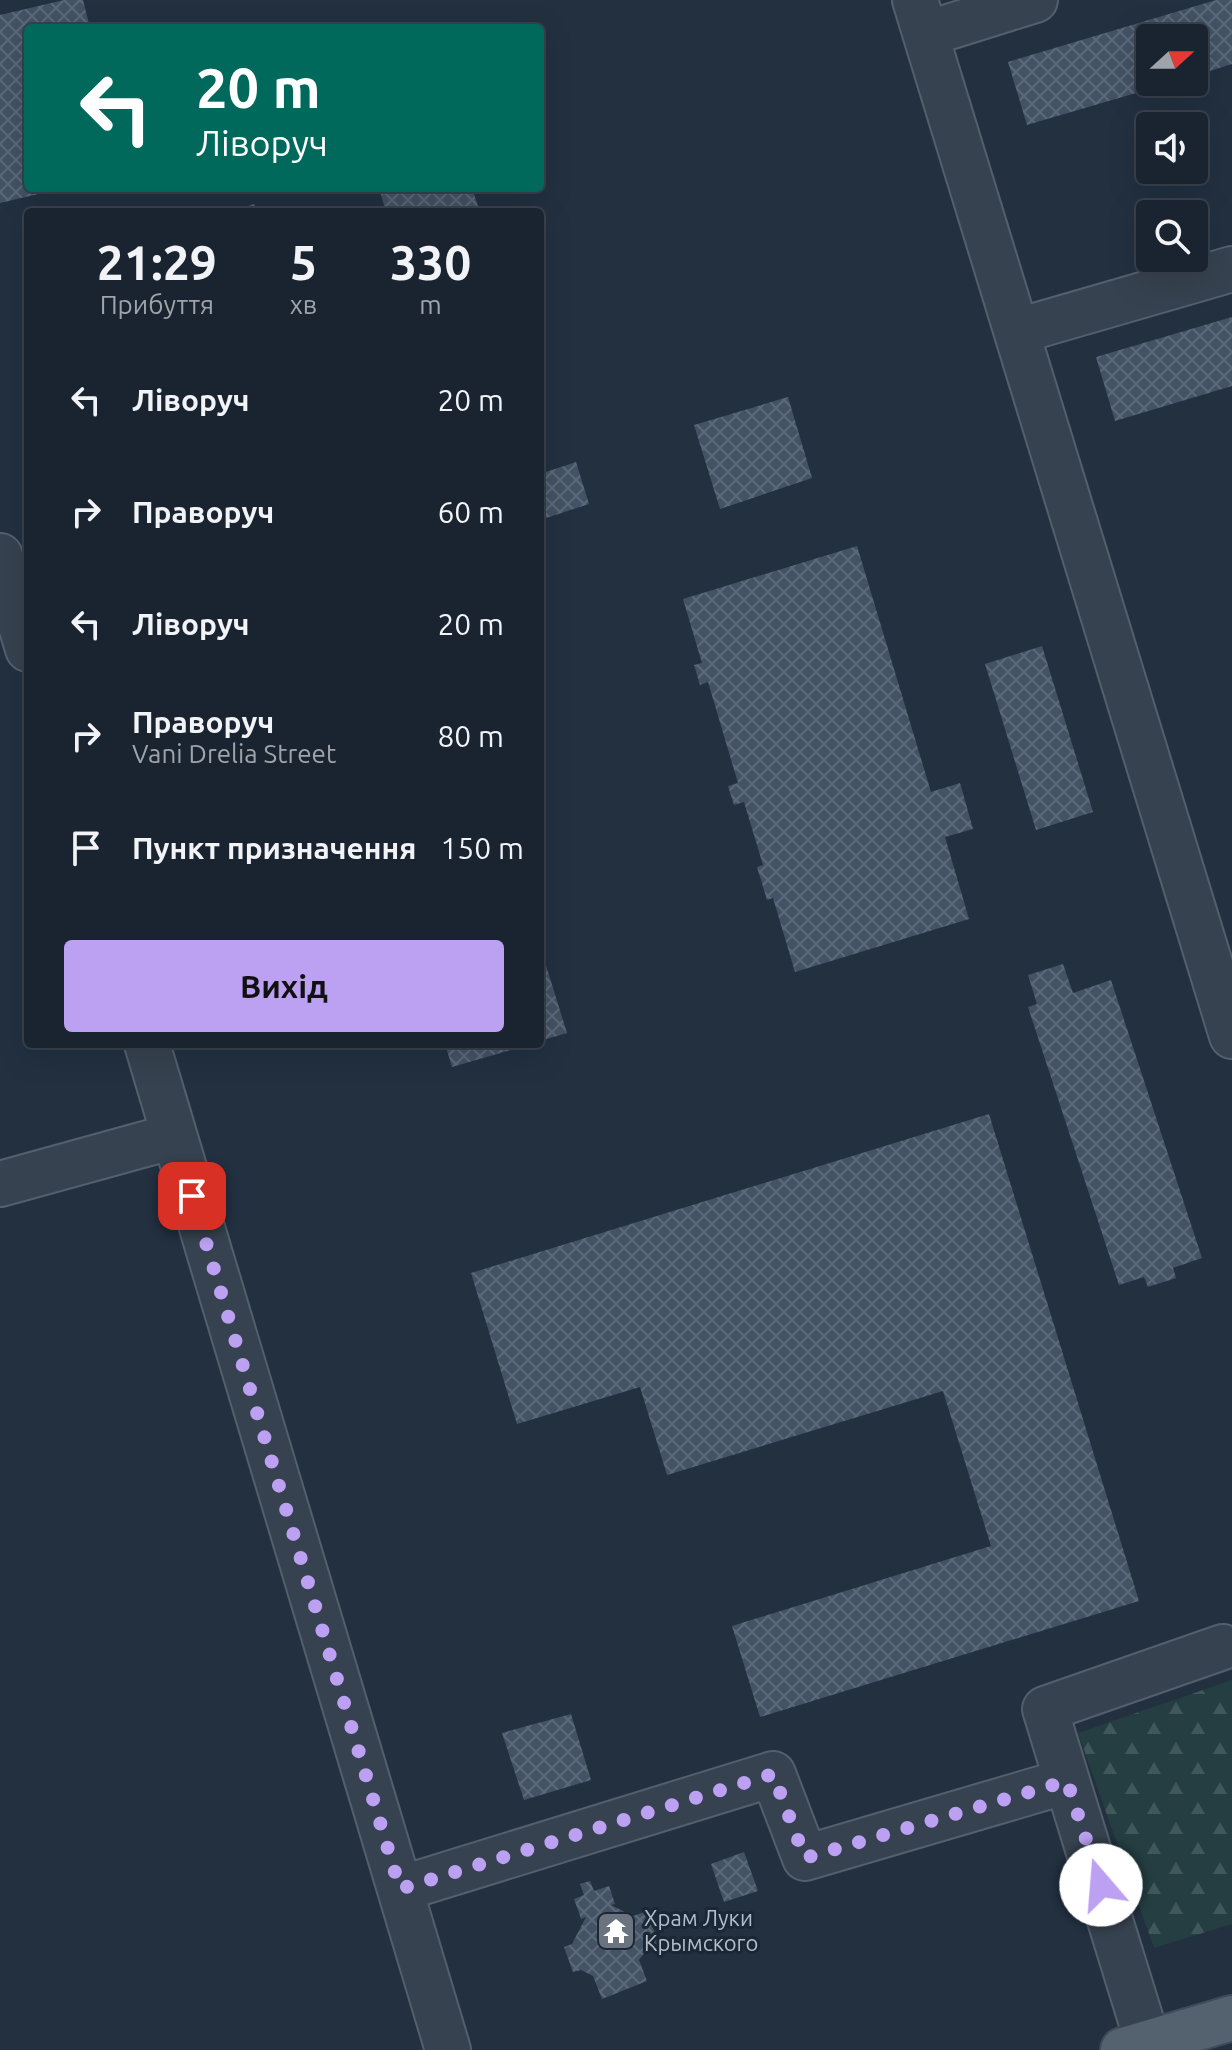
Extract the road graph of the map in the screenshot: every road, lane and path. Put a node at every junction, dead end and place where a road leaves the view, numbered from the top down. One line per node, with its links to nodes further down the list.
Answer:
1 (1035, 0): 2 (street)
2 (921, 17): 4 (street)
3 (1232, 269): 4 (street)
4 (1018, 331): 7 (street)
5 (0, 556): 6 (street)
6 (24, 636)
7 (1232, 1036)
8 (148, 1048): 9 (street)
9 (174, 1136): 10 (street); 13 (street)
10 (0, 1184)
11 (1223, 1647): 12 (street)
12 (1067, 1781): 13 (street); 15 (street)
13 (400, 1889): 16 (street)
14 (1232, 2018): 15 (main road)
15 (1136, 2046)
16 (448, 2050)

